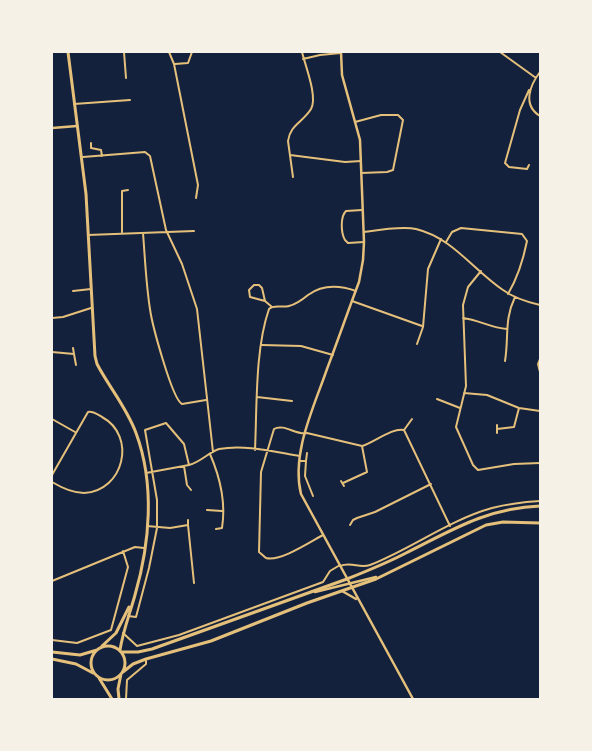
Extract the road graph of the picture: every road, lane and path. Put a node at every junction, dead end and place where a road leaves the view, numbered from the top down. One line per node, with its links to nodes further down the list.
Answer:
1 (68, 52): 15 (highway)
2 (124, 52): 11 (street)
3 (169, 52): 9 (street)
4 (192, 52): 9 (street)
5 (302, 52): 8 (street)
6 (500, 52): 12 (street)
7 (341, 53): 8 (street); 17 (street)
8 (303, 59): 21 (street)
9 (174, 64): 29 (street)
10 (540, 72): 12 (street)
11 (126, 78)
12 (536, 78): 13 (street)
13 (529, 90): 16 (street); 25 (street)
14 (130, 100): 15 (street)
15 (74, 104): 18 (highway)
16 (540, 116)
17 (355, 122): 24 (street); 26 (street)
18 (77, 126): 19 (street); 23 (highway)
19 (52, 128)
20 (91, 143): 22 (street)
21 (290, 155): 24 (street); 27 (street)
22 (102, 156): 23 (street); 35 (street)
23 (82, 157): 36 (highway)
24 (361, 161): 26 (street)
25 (529, 164)
26 (361, 173): 30 (street)
27 (293, 177)
28 (128, 190): 32 (street)
29 (196, 198)
30 (362, 210): 33 (street); 38 (street)
31 (194, 231): 35 (street)
32 (122, 232): 34 (street); 36 (street)
33 (364, 232): 37 (street); 38 (street)
34 (143, 233): 35 (street); 68 (street)
35 (168, 233): 68 (street)
36 (88, 235): 41 (highway)
37 (441, 239): 39 (street); 53 (street)
38 (364, 242): 43 (street)
39 (446, 242): 40 (street); 44 (street)
40 (481, 271): 44 (street); 52 (street)
41 (91, 289): 42 (street); 50 (highway)
42 (73, 291)
43 (356, 291): 47 (street); 49 (street)
44 (508, 294): 45 (street)
45 (515, 297): 48 (street); 54 (street)
46 (265, 301): 46 (street); 49 (street)
47 (352, 301): 53 (street); 60 (street)
48 (540, 305)
49 (272, 307): 56 (street)
50 (91, 308): 51 (street); 94 (highway)
51 (52, 318)
52 (463, 318): 54 (street); 65 (street)
53 (423, 326): 55 (street)
54 (507, 329): 62 (street)
55 (416, 344)
56 (262, 345): 60 (street); 66 (street)
57 (73, 348): 59 (street)
58 (52, 352): 59 (street)
59 (74, 354): 63 (street)
60 (333, 354): 80 (street)
61 (540, 358): 64 (street)
62 (505, 360)
63 (76, 364)
64 (540, 372)
65 (464, 393): 70 (street); 71 (street)
66 (257, 397): 69 (street); 82 (street)
67 (437, 399): 70 (street)
68 (207, 400): 84 (street)
69 (292, 401)
70 (460, 408): 90 (street)
71 (519, 408): 72 (street); 76 (street)
72 (540, 411)
73 (52, 419): 78 (street)
74 (412, 419): 77 (street)
75 (497, 424): 76 (street)
76 (497, 429): 79 (street)
77 (404, 430): 81 (street); 98 (street)
78 (75, 432): 95 (street); 96 (street)
79 (497, 433)
80 (305, 434): 81 (street); 83 (street); 87 (street)
81 (362, 446): 97 (street)
82 (255, 450): 83 (street); 84 (street)
83 (266, 451): 87 (street); 115 (street)
84 (213, 452): 85 (street)
85 (210, 454): 91 (street); 106 (street)
86 (307, 454): 89 (street)
87 (301, 456): 88 (street)
88 (300, 461): 89 (street); 115 (street)
89 (306, 461): 100 (street)
90 (540, 463)
91 (189, 465): 92 (street); 93 (street)
92 (184, 466): 93 (street); 99 (street)
93 (154, 471): 94 (street); 113 (street)
94 (146, 473): 111 (highway)
95 (52, 476)
96 (52, 482)
97 (343, 483)
98 (430, 484): 110 (street); 112 (street)
99 (191, 490)
100 (311, 493): 101 (street); 102 (street)
101 (308, 494)
102 (313, 496)
103 (540, 501): 112 (street)
104 (540, 506): 120 (highway)
105 (207, 510): 106 (street)
106 (222, 511): 114 (street)
107 (188, 520): 109 (street)
108 (540, 523): 119 (highway)
109 (188, 525): 113 (street); 122 (street)
110 (350, 525)
111 (147, 526): 113 (street); 116 (highway)
112 (450, 526): 118 (street)
113 (157, 528): 129 (street)
114 (216, 529)
115 (323, 535): 118 (street)
116 (144, 548): 117 (street); 126 (highway)
117 (123, 551): 121 (street); 131 (street)
118 (340, 566): 120 (street); 130 (street)
119 (385, 575): 123 (street); 124 (highway)
120 (347, 579): 123 (street); 127 (highway)
121 (52, 581)
122 (194, 583)
123 (350, 583): 124 (street); 127 (street)
124 (353, 588): 125 (highway); 128 (street)
125 (342, 591): 128 (street); 136 (highway)
126 (135, 594): 129 (highway); 132 (highway)
127 (307, 594): 133 (highway)
128 (359, 602): 142 (street)
129 (128, 616): 130 (highway)
130 (123, 633): 133 (highway)
131 (52, 640)
132 (99, 649): 133 (highway); 134 (highway); 138 (highway)
133 (120, 651): 137 (highway)
134 (52, 652)
135 (52, 659): 138 (highway)
136 (146, 659): 137 (highway); 141 (street)
137 (122, 673): 138 (highway); 140 (highway)
138 (96, 675): 139 (highway)
139 (112, 699)
140 (119, 699)
141 (126, 699)
142 (413, 699)

